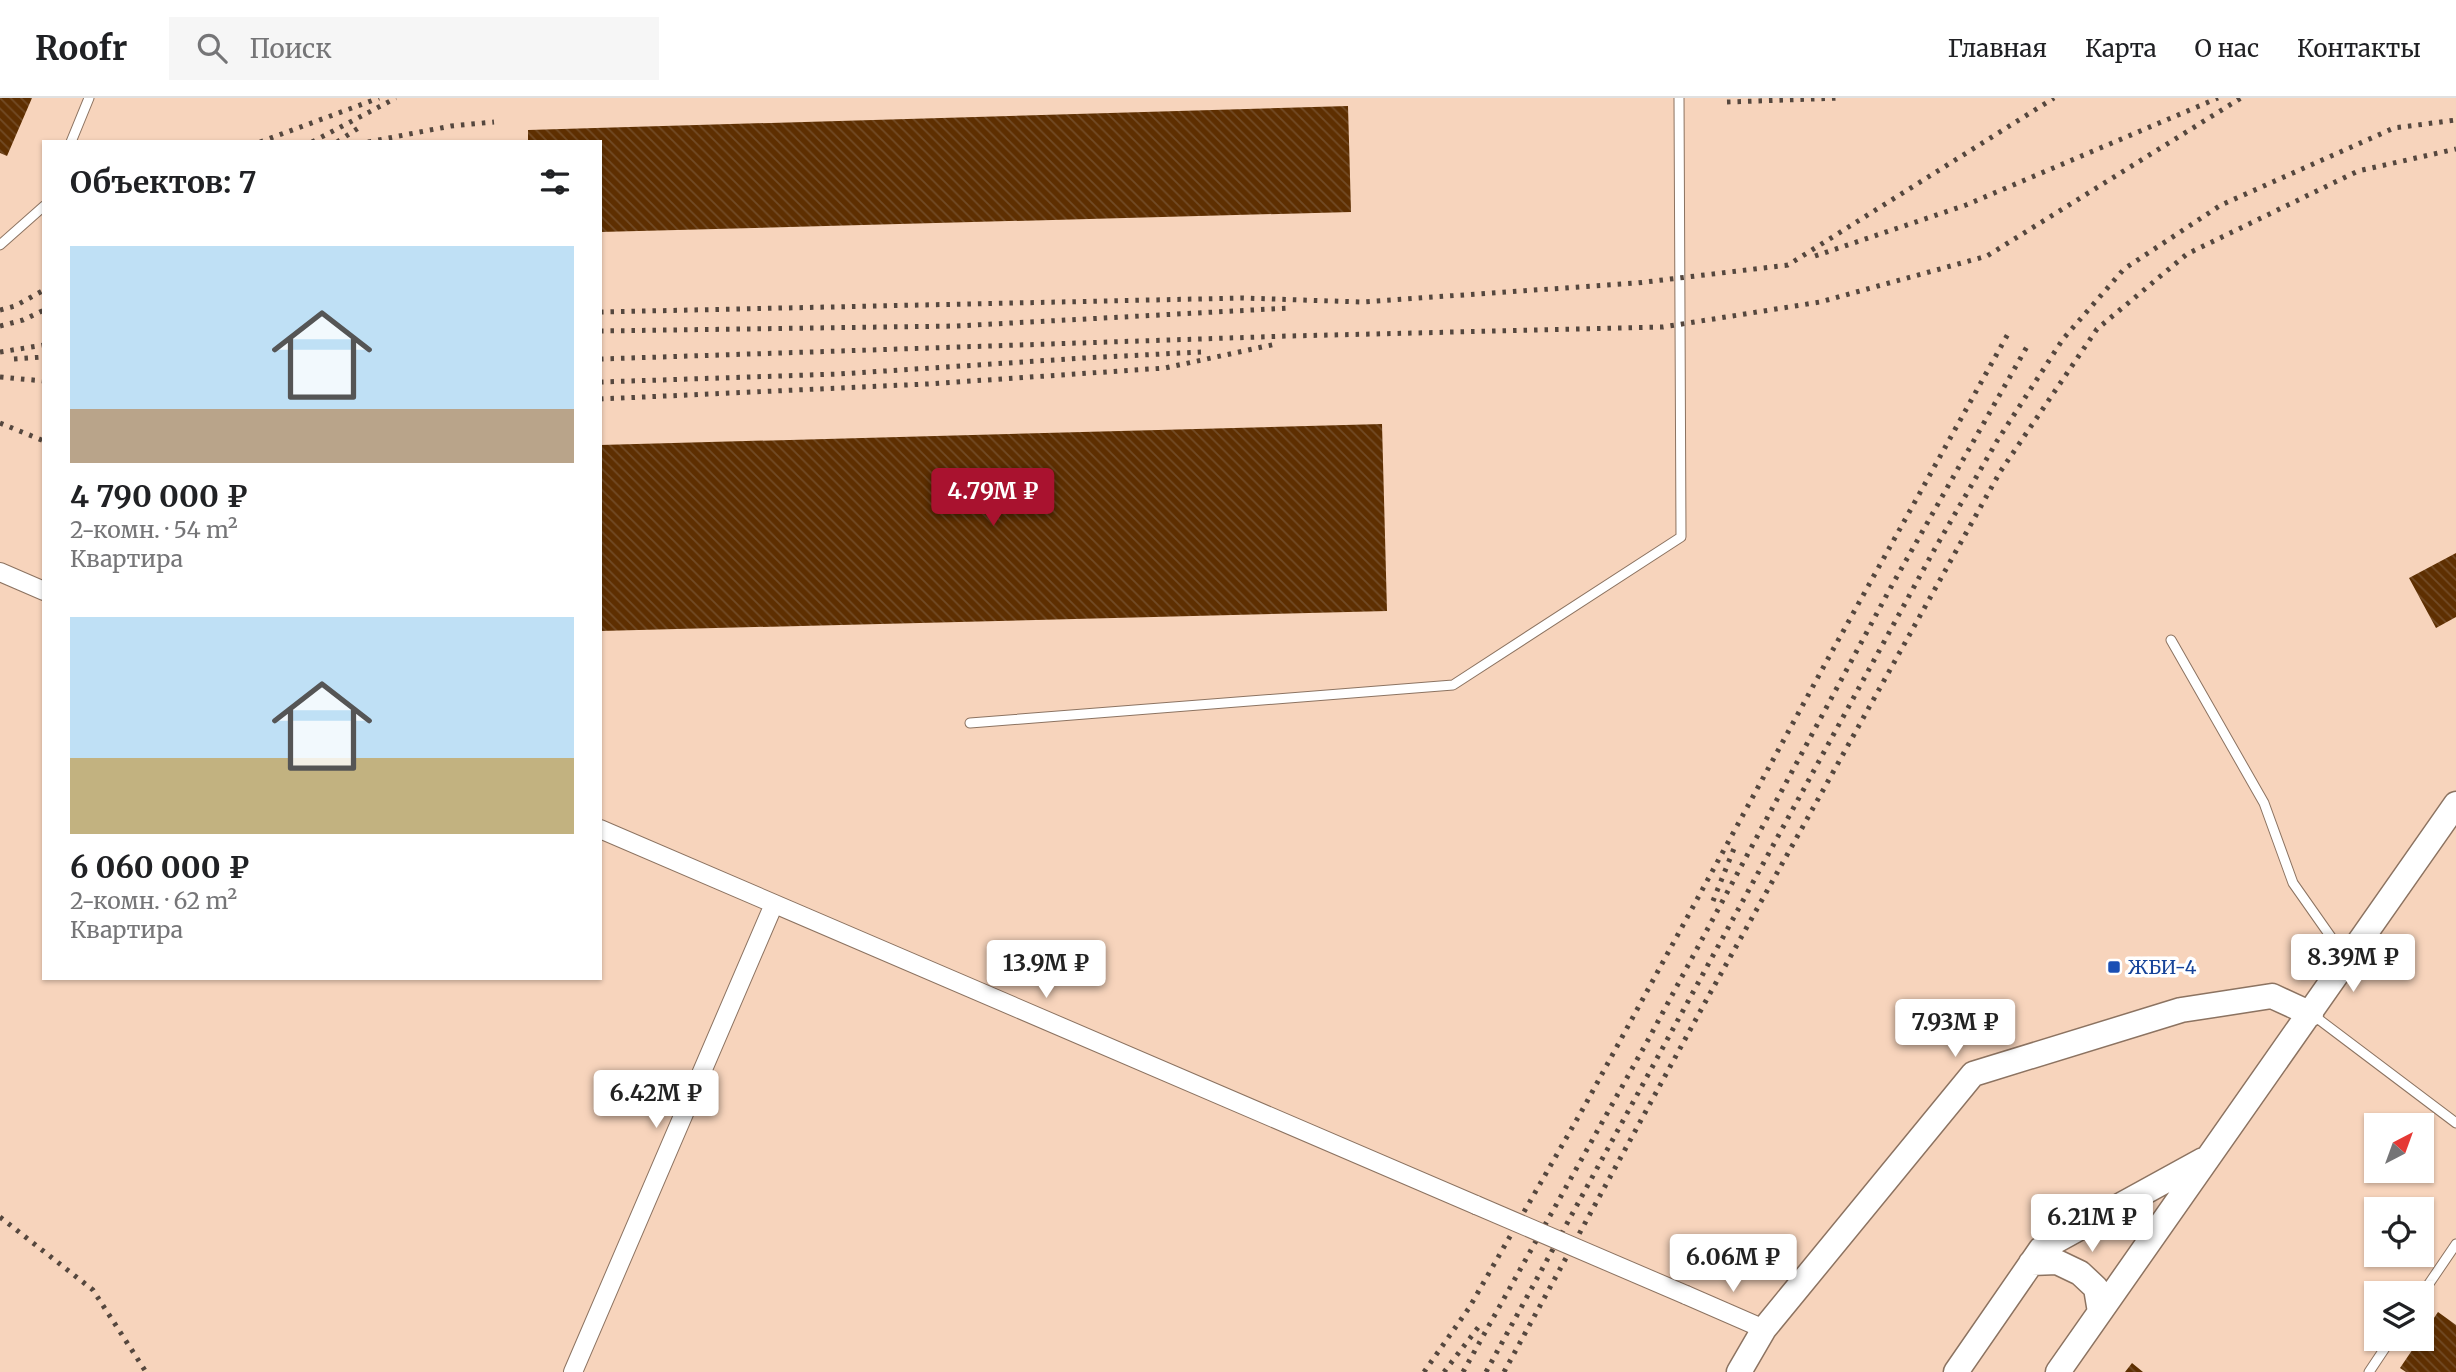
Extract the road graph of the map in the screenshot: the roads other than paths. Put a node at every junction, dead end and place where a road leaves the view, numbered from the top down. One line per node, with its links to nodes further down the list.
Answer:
1 (89, 98): 3 (lane)
2 (1679, 98): 9 (lane)
3 (72, 140)
4 (42, 208): 5 (lane)
5 (0, 245)
6 (0, 572): 7 (street)
7 (42, 590)
8 (2171, 640): 13 (lane)
9 (970, 723)
10 (2456, 804): 13 (street)
11 (602, 831): 12 (street)
12 (774, 904): 21 (street, bridge); 23 (street)
13 (2348, 961): 14 (street)
14 (2311, 1014): 15 (lane); 16 (street); 21 (street)
15 (2456, 1123)
16 (2210, 1156): 18 (street); 20 (street)
17 (2456, 1244): 19 (lane)
18 (2031, 1264): 20 (street); 25 (street)
19 (2431, 1281)
20 (2100, 1312): 26 (street)
21 (1764, 1329): 24 (street)
22 (2383, 1351): 27 (lane)
23 (573, 1372)
24 (1740, 1372)
25 (1956, 1372)
26 (2058, 1372)
27 (2369, 1372)

